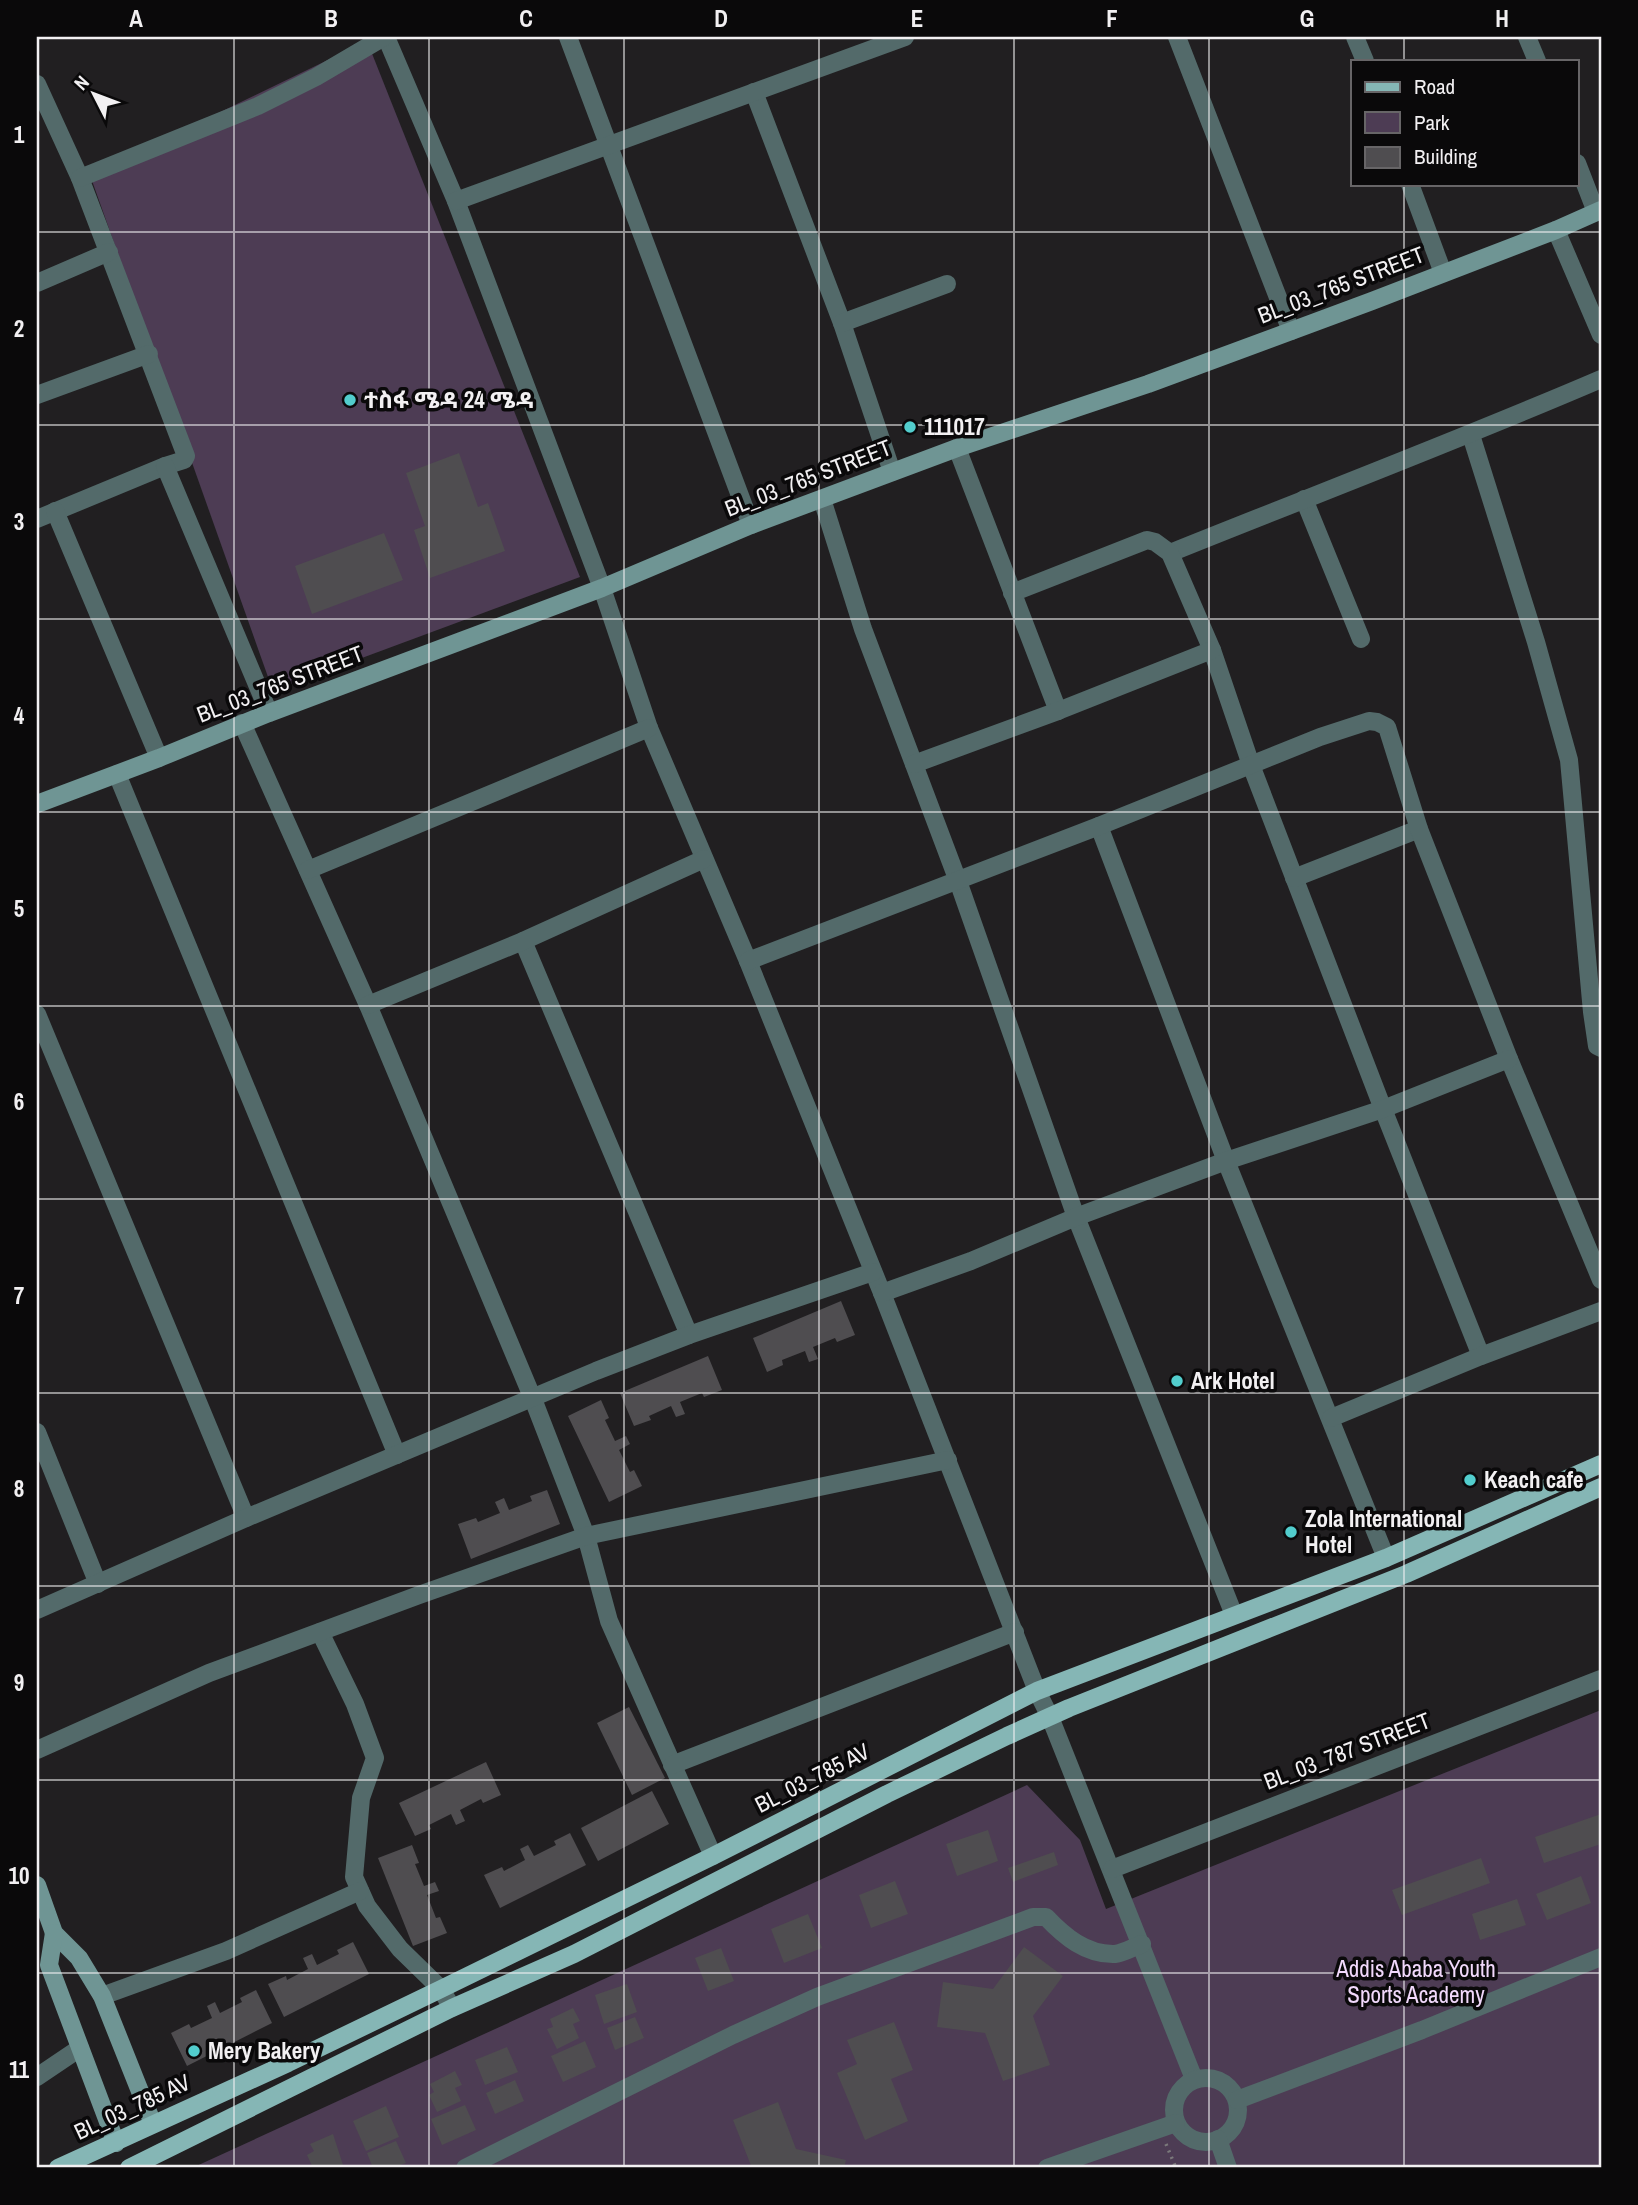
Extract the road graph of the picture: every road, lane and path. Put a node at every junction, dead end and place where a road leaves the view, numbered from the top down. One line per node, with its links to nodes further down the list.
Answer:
1 (385, 37): 14 (street); 16 (street)
2 (568, 37): 12 (street)
3 (905, 37): 10 (street)
4 (1177, 37): 24 (street)
5 (1356, 37): 7 (street)
6 (1527, 37): 8 (street)
7 (1365, 60)
8 (1537, 60)
9 (37, 85): 11 (street)
10 (754, 92): 12 (street); 23 (street)
11 (41, 103): 14 (street)
12 (610, 146): 16 (street); 37 (street)
13 (1578, 165): 17 (street)
14 (80, 178): 19 (street)
15 (1411, 186): 20 (street)
16 (456, 201): 39 (street)
17 (1599, 211): 18 (street, BL_03_765 STREET)
18 (1556, 230): 20 (street, BL_03_765 STREET); 25 (street)
19 (109, 252): 21 (street); 26 (street)
20 (1443, 273): 24 (street, BL_03_765 STREET)
21 (37, 283)
22 (947, 284): 23 (street)
23 (842, 323): 32 (street)
24 (1291, 331): 30 (street, BL_03_765 STREET)
25 (1601, 335)
26 (149, 354): 28 (street); 31 (street)
27 (1601, 379): 29 (street)
28 (37, 395)
29 (1471, 435): 34 (street); 62 (street)
30 (957, 448): 32 (street, BL_03_765 STREET); 40 (street)
31 (165, 466): 35 (street); 44 (street)
32 (892, 472): 33 (street, BL_03_765 STREET)
33 (822, 499): 37 (street, BL_03_765 STREET); 48 (street)
34 (1304, 499): 38 (street); 41 (street)
35 (55, 511): 36 (street); 47 (street)
36 (37, 519)
37 (751, 525): 39 (street, BL_03_765 STREET)
38 (1170, 553): 40 (street); 42 (street)
39 (602, 588): 44 (street, BL_03_765 STREET); 46 (street)
40 (1012, 593): 43 (street)
41 (1361, 639)
42 (1212, 650): 43 (street); 49 (street)
43 (1058, 711): 48 (street)
44 (269, 713): 45 (street, BL_03_765 STREET)
45 (242, 723): 47 (street, BL_03_765 STREET); 55 (street)
46 (649, 728): 54 (street); 55 (street)
47 (159, 758): 50 (street, BL_03_765 STREET)
48 (914, 764): 57 (street)
49 (1251, 765): 52 (street); 53 (street); 56 (street)
50 (117, 774): 51 (street, BL_03_765 STREET); 76 (street)
51 (37, 804)
52 (1099, 826): 57 (street); 65 (street)
53 (1419, 828): 56 (street); 63 (street)
54 (704, 859): 58 (street); 59 (street)
55 (308, 870): 60 (street)
56 (1294, 878): 64 (street)
57 (958, 881): 59 (street); 66 (street)
58 (523, 941): 60 (street); 71 (street)
59 (748, 961): 67 (street)
60 (368, 1005): 73 (street)
61 (37, 1014): 80 (street)
62 (1601, 1048)
63 (1509, 1059): 64 (street); 68 (street)
64 (1383, 1110): 65 (street); 72 (street)
65 (1226, 1161): 66 (street); 74 (street)
66 (1076, 1217): 69 (street); 85 (street)
67 (873, 1272): 69 (street); 71 (street)
68 (1601, 1280)
69 (882, 1293): 77 (street)
70 (1601, 1311): 72 (street)
71 (689, 1335): 73 (street)
72 (1481, 1356): 74 (street)
73 (533, 1399): 76 (street); 81 (street)
74 (1331, 1418): 82 (street)
75 (37, 1432): 83 (street)
76 (397, 1455): 80 (street)
77 (948, 1460): 81 (street); 87 (street)
78 (1601, 1464): 82 (main road, BL_03_785 AV)
79 (1601, 1487): 90 (main road)
80 (246, 1518): 83 (street)
81 (586, 1536): 86 (street); 92 (street)
82 (1386, 1558): 85 (main road, BL_03_785 AV)
83 (98, 1584): 84 (street)
84 (37, 1610)
85 (1234, 1615): 89 (main road, BL_03_785 AV)
86 (320, 1632): 91 (street); 96 (street)
87 (1015, 1632): 89 (street); 92 (street)
88 (1601, 1679): 94 (street, BL_03_787 STREET)
89 (1037, 1692): 90 (street); 93 (main road, BL_03_785 AV)
90 (1050, 1717): 94 (street); 103 (main road)
91 (37, 1750)
92 (672, 1765): 93 (street)
93 (713, 1856): 101 (main road, BL_03_785 AV)
94 (1112, 1869): 98 (street)
95 (37, 1885): 97 (street)
96 (360, 1891): 101 (street); 102 (street)
97 (54, 1933): 100 (street); 102 (street)
98 (1142, 1944): 106 (street); 114 (street)
99 (1601, 1957): 107 (street)
100 (43, 1966): 104 (street)
101 (442, 1989): 103 (street); 108 (main road, BL_03_785 AV)
102 (102, 1996): 108 (street)
103 (452, 2008): 113 (main road)
104 (80, 2049): 105 (street); 111 (street)
105 (37, 2077)
106 (1194, 2079): 107 (street); 109 (street)
107 (1237, 2100): 110 (street)
108 (153, 2124): 111 (main road, BL_03_785 AV)
109 (1168, 2126): 110 (street); 115 (street); 116 (path)
110 (1217, 2139): 117 (street)
111 (116, 2143): 112 (main road, BL_03_785 AV)
112 (58, 2168)
113 (128, 2168)
114 (465, 2168)
115 (1046, 2168)
116 (1176, 2168)
117 (1228, 2168)

